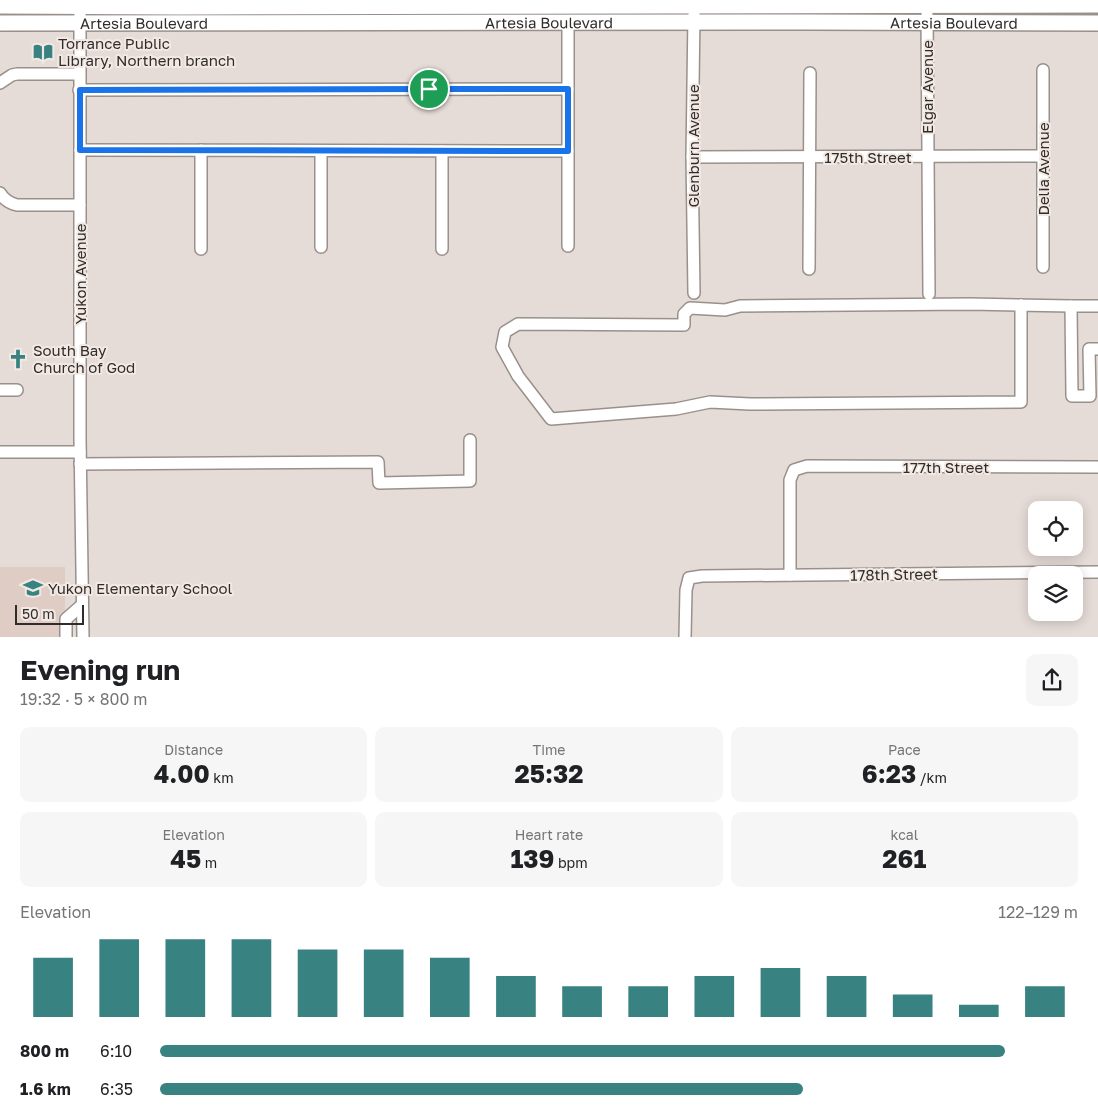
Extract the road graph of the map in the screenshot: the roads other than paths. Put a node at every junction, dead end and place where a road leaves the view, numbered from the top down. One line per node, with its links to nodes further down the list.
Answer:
1 (80, 3): 2 (main road, Artesia Boulevard); 14 (main road, Artesia Boulevard); 21 (street, Yukon Avenue)
2 (271, 3): 3 (main road, Artesia Boulevard)
3 (322, 3): 4 (main road, Artesia Boulevard)
4 (386, 3): 5 (main road, Artesia Boulevard)
5 (431, 3): 6 (main road, Artesia Boulevard)
6 (483, 3): 7 (main road, Artesia Boulevard)
7 (568, 3): 8 (main road, Artesia Boulevard)
8 (628, 3): 9 (main road, Artesia Boulevard)
9 (694, 3): 10 (main road, Artesia Boulevard); 16 (street, Glenburn Avenue)
10 (811, 3): 11 (main road, Artesia Boulevard)
11 (927, 3): 12 (main road, Artesia Boulevard); 19 (street, Elgar Avenue)
12 (1043, 3): 13 (main road, Artesia Boulevard); 17 (street)
13 (1098, 5)
14 (0, 6)
15 (568, 22): 16 (main road, Artesia Boulevard); 21 (main road, Artesia Boulevard); 26 (street)
16 (694, 22): 19 (main road, Artesia Boulevard); 35 (street, Glenburn Avenue)
17 (1043, 22): 19 (main road, Artesia Boulevard); 20 (main road, Artesia Boulevard)
18 (0, 23): 21 (main road, Artesia Boulevard)
19 (927, 23): 33 (street, Elgar Avenue)
20 (1098, 23)
21 (80, 24): 24 (street, Yukon Avenue)
22 (1043, 70): 34 (street, Delia Avenue)
23 (810, 73): 36 (street)
24 (80, 74): 25 (street); 27 (street, Yukon Avenue)
25 (0, 83)
26 (568, 89): 27 (street); 32 (street)
27 (80, 90): 28 (street, Yukon Avenue)
28 (80, 150): 29 (street); 38 (street, Yukon Avenue)
29 (202, 150): 30 (street); 42 (street)
30 (321, 151): 31 (street); 40 (street)
31 (442, 151): 32 (street); 41 (street)
32 (568, 151): 39 (street)
33 (928, 156): 34 (street, 175th Street); 36 (street, 175th Street); 46 (street, Elgar Avenue)
34 (1043, 156): 43 (street, Delia Avenue)
35 (692, 157): 36 (street, 175th Street); 45 (street, Glenburn Avenue)
36 (810, 157): 44 (street)
37 (0, 193): 38 (street)
38 (80, 205): 55 (street, Yukon Avenue)
39 (568, 246)
40 (320, 247)
41 (442, 248)
42 (201, 249)
43 (1043, 267)
44 (809, 269)
45 (694, 292)
46 (929, 294)
47 (1022, 305): 47 (street); 48 (street)
48 (1071, 306): 49 (street); 50 (street)
49 (1098, 306)
50 (1098, 349)
51 (0, 390): 52 (street)
52 (18, 390)
53 (470, 440): 56 (street)
54 (0, 452): 55 (street)
55 (80, 452): 56 (street, Yukon Avenue)
56 (80, 464): 60 (street, Yukon Avenue)
57 (1098, 467): 59 (street, 177th Street)
58 (1098, 572): 59 (street, 178th Street)
59 (790, 575): 63 (street, 178th Street)
60 (82, 605): 61 (street); 62 (street, Yukon Avenue)
61 (66, 637)
62 (83, 637)
63 (685, 637)

